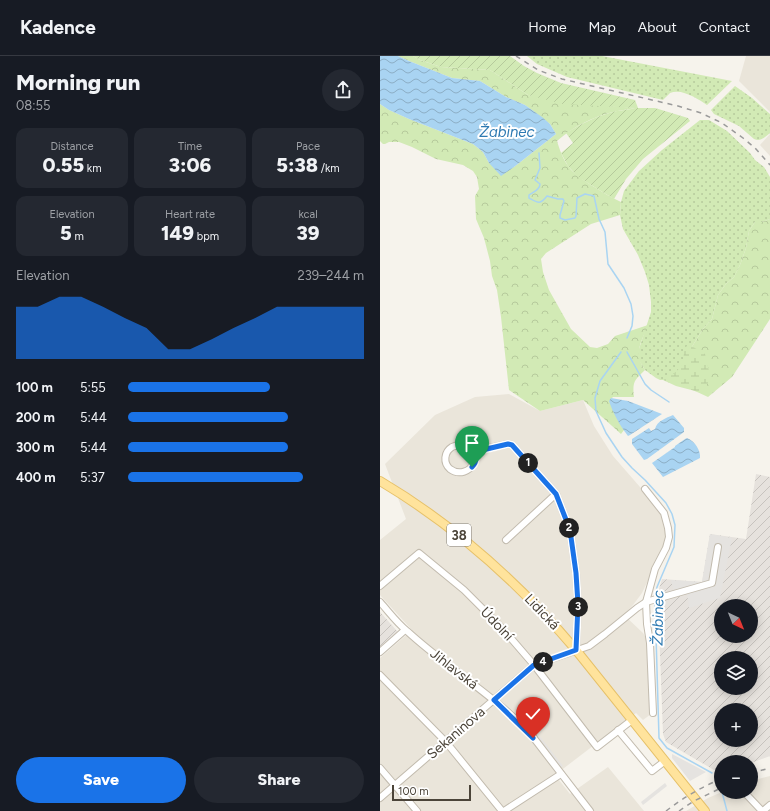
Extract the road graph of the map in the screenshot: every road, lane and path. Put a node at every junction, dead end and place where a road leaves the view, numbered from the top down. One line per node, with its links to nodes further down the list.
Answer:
1 (475, 452): 1 (street); 4 (street)
2 (380, 481): 11 (main road, Lidická / 38)
3 (644, 489): 8 (street)
4 (556, 494): 5 (street); 11 (street)
5 (506, 540)
6 (718, 547): 8 (street)
7 (380, 586): 13 (street, Údolní)
8 (652, 600): 11 (street, Sekaninova); 16 (street)
9 (380, 602): 10 (street, Jihlavská)
10 (405, 630): 12 (street); 15 (street, Jihlavská)
11 (576, 650): 13 (street, Sekaninova); 17 (main road, Lidická / 38)
12 (380, 652)
13 (534, 665): 15 (street, Sekaninova); 18 (street, Údolní)
14 (380, 675): 19 (street)
15 (494, 700): 19 (street, Sekaninova); 22 (street, Jihlavská)
16 (654, 713)
17 (632, 720): 18 (street); 20 (main road, Lidická / 38)
18 (618, 730): 20 (street)
19 (446, 742): 23 (street, Sekaninova); 28 (street)
20 (665, 761): 30 (main road, Lidická / 38)
21 (380, 768): 23 (street)
22 (561, 774): 28 (street); 29 (street, Jihlavská)
23 (395, 785): 24 (street, Sekaninova); 27 (street)
24 (380, 798)
25 (751, 799): 31 (street)
26 (770, 805): 31 (street)
27 (417, 811)
28 (503, 811)
29 (590, 811)
30 (705, 811)
31 (762, 811)

